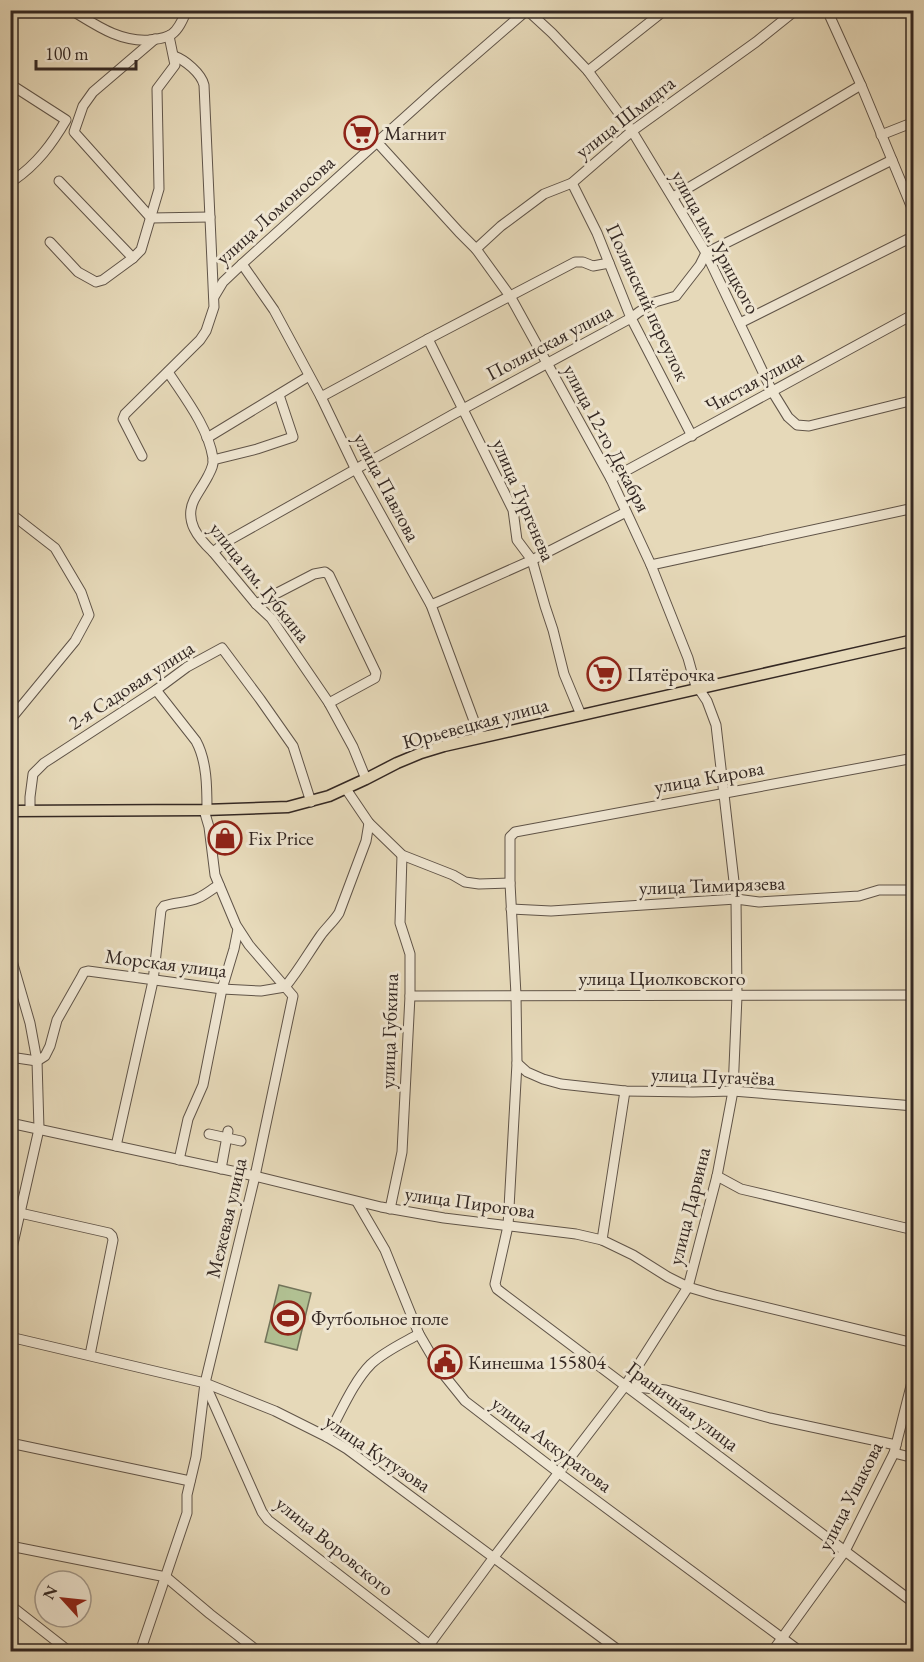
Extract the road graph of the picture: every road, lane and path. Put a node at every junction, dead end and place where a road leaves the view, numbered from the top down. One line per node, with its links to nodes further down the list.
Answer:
1 (71, 10): 10 (street)
2 (187, 10): 9 (street)
3 (527, 10): 12 (street, улица им. Урицкого); 18 (street, улица Ломоносова)
4 (665, 10): 12 (street)
5 (796, 10): 16 (street, улица Шмидта)
6 (827, 10): 14 (street)
7 (910, 10): 8 (street)
8 (914, 18)
9 (169, 36): 10 (street); 11 (street)
10 (155, 39): 26 (street)
11 (174, 56): 25 (street); 26 (street)
12 (588, 71): 16 (street, улица им. Урицкого)
13 (10, 84): 20 (street)
14 (861, 85): 17 (street); 23 (street)
15 (914, 122): 17 (street)
16 (632, 131): 22 (street, улица Шмидта); 23 (street, улица им. Урицкого)
17 (882, 135): 19 (street)
18 (377, 142): 29 (street, улица 12-го Декабря); 33 (street, улица Ломоносова)
19 (892, 160): 24 (street); 30 (street)
20 (12, 179)
21 (59, 182): 31 (street)
22 (572, 183): 29 (street, улица Шмидта); 32 (street, Полянский переулок)
23 (673, 198): 30 (street, улица им. Урицкого)
24 (914, 213)
25 (210, 217): 26 (street); 35 (street)
26 (151, 218): 31 (street)
27 (914, 236): 38 (street)
28 (50, 242): 31 (street)
29 (476, 249): 34 (street, улица 12-го Декабря)
30 (705, 253): 37 (street, Полянская улица); 38 (street, улица им. Урицкого)
31 (133, 258)
32 (609, 263): 34 (street); 37 (street, Полянский переулок)
33 (242, 264): 35 (street, улица Ломоносова); 42 (street, улица Павлова)
34 (510, 296): 39 (street); 40 (street, улица 12-го Декабря)
35 (214, 297): 41 (street)
36 (914, 314): 43 (street, Чистая улица)
37 (631, 318): 40 (street, Полянская улица); 48 (street, Полянский переулок)
38 (740, 323): 43 (street, улица им. Урицкого)
39 (428, 339): 45 (street); 47 (street, улица Тургенева)
40 (548, 364): 47 (street, Полянская улица); 53 (street, улица 12-го Декабря)
41 (168, 372): 49 (street); 50 (street)
42 (309, 376): 44 (street); 45 (street, улица Павлова)
43 (772, 391): 46 (street, улица им. Урицкого); 48 (street, Чистая улица)
44 (279, 394): 49 (street); 51 (street)
45 (321, 398): 52 (street, улица Павлова)
46 (914, 400)
47 (464, 409): 52 (street, Полянская улица); 58 (street, улица Тургенева)
48 (692, 436): 53 (street, Чистая улица)
49 (207, 438): 51 (street)
50 (142, 456)
51 (213, 460): 57 (street, улица им. Губкина)
52 (356, 470): 57 (street, Полянская улица); 61 (street, улица Павлова)
53 (611, 479): 55 (street, улица 12-го Декабря)
54 (914, 508): 59 (street)
55 (627, 512): 58 (street); 59 (street, улица 12-го Декабря)
56 (10, 513): 67 (street)
57 (213, 552): 60 (street, улица им. Губкина)
58 (532, 560): 61 (street); 66 (street, улица Тургенева)
59 (651, 566): 63 (street, улица 12-го Декабря)
60 (256, 604): 65 (street, улица им. Губкина); 65 (street)
61 (431, 605): 68 (street, улица Павлова)
62 (914, 640): 63 (main road, Юрьевецкая улица)
63 (699, 689): 66 (main road, Юрьевецкая улица); 72 (street, улица Дарвина)
64 (156, 690): 73 (street, 2-я Садовая улица); 75 (street, 2-я Садовая улица); 76 (street)
65 (329, 703): 70 (street, улица им. Губкина)
66 (581, 715): 68 (main road, Юрьевецкая улица)
67 (10, 720)
68 (480, 737): 70 (main road, Юрьевецкая улица)
69 (914, 758): 72 (street, улица Кирова)
70 (366, 779): 71 (main road, Юрьевецкая улица)
71 (346, 789): 73 (main road, Юрьевецкая улица); 77 (street)
72 (724, 793): 79 (street, улица Кирова); 82 (street, улица Дарвина)
73 (311, 802): 76 (main road, Юрьевецкая улица)
74 (10, 810): 75 (main road, Юрьевецкая улица)
75 (30, 810): 76 (main road, Юрьевецкая улица)
76 (206, 810): 80 (street)
77 (369, 823): 78 (street); 87 (street)
78 (402, 855): 79 (street); 91 (street, улица Губкина)
79 (510, 883): 83 (street)
80 (219, 885): 84 (street); 86 (street)
81 (914, 890): 82 (street, улица Тимирязева)
82 (736, 899): 83 (street, улица Тимирязева); 92 (street, улица Дарвина)
83 (511, 909): 89 (street)
84 (238, 929): 87 (street); 88 (street)
85 (10, 954): 94 (street)
86 (153, 981): 88 (street, Морская улица); 94 (street, Морская улица); 104 (street)
87 (285, 987): 88 (street, Морская улица); 107 (street, Межевая улица)
88 (222, 989): 105 (street)
89 (516, 995): 91 (street, улица Циолковского); 92 (street, улица Циолковского); 95 (street)
90 (914, 995): 92 (street, улица Циолковского)
91 (410, 996): 110 (street, улица Губкина)
92 (737, 996): 97 (street, улица Дарвина)
93 (10, 1057): 94 (street)
94 (37, 1061): 100 (street)
95 (517, 1063): 96 (street, улица Пугачёва); 112 (street, Граничная улица)
96 (625, 1091): 97 (street, улица Пугачёва); 114 (street)
97 (733, 1091): 98 (street, улица Пугачёва); 108 (street, улица Дарвина)
98 (914, 1106)
99 (10, 1123): 100 (street, улица Пирогова)
100 (39, 1129): 104 (street, улица Пирогова); 111 (street)
101 (209, 1134): 102 (street)
102 (227, 1135): 103 (street); 106 (street)
103 (241, 1141)
104 (116, 1146): 105 (street, улица Пирогова)
105 (179, 1160): 106 (street, улица Пирогова)
106 (221, 1169): 107 (street, улица Пирогова)
107 (255, 1176): 109 (street, улица Пирогова); 122 (street, Межевая улица)
108 (717, 1176): 113 (street); 116 (street, улица Дарвина)
109 (357, 1202): 110 (street, улица Пирогова); 117 (street, улица Аккуратова)
110 (390, 1209): 112 (street, улица Пирогова)
111 (20, 1213): 115 (street); 120 (street)
112 (508, 1226): 114 (street, улица Пирогова); 123 (street, Граничная улица)
113 (914, 1230)
114 (602, 1240): 116 (street, улица Пирогова)
115 (10, 1257)
116 (688, 1287): 119 (street, улица Пирогова); 123 (street, улица Дарвина)
117 (419, 1334): 124 (street); 128 (street, улица Аккуратова)
118 (10, 1337): 120 (street, улица Кутузова)
119 (914, 1343)
120 (90, 1355): 122 (street, улица Кутузова)
121 (914, 1374): 126 (street, улица Ушакова)
122 (205, 1383): 124 (street, улица Кутузова); 129 (street, Межевая улица); 137 (street, улица Воровского)
123 (625, 1386): 126 (street); 128 (street, улица Дарвина); 131 (street, Граничная улица)
124 (327, 1437): 132 (street, улица Кутузова)
125 (10, 1443): 129 (street)
126 (895, 1449): 127 (street); 131 (street, улица Ушакова)
127 (913, 1459)
128 (559, 1473): 132 (street, улица Дарвина); 136 (street, улица Аккуратова)
129 (190, 1481): 133 (street, Межевая улица)
130 (10, 1546): 133 (street)
131 (845, 1551): 134 (street, Граничная улица); 136 (street, улица Ушакова)
132 (494, 1557): 137 (street, улица Дарвина); 142 (street, улица Кутузова)
133 (166, 1577): 139 (street, Межевая улица); 140 (street)
134 (914, 1603)
135 (10, 1605): 138 (street)
136 (782, 1638): 143 (street, улица Ушакова); 144 (street, улица Аккуратова)
137 (427, 1648): 141 (street, улица Воровского)
138 (70, 1652)
139 (140, 1652)
140 (259, 1652)
141 (439, 1652)
142 (621, 1652)
143 (772, 1652)
144 (801, 1652)

